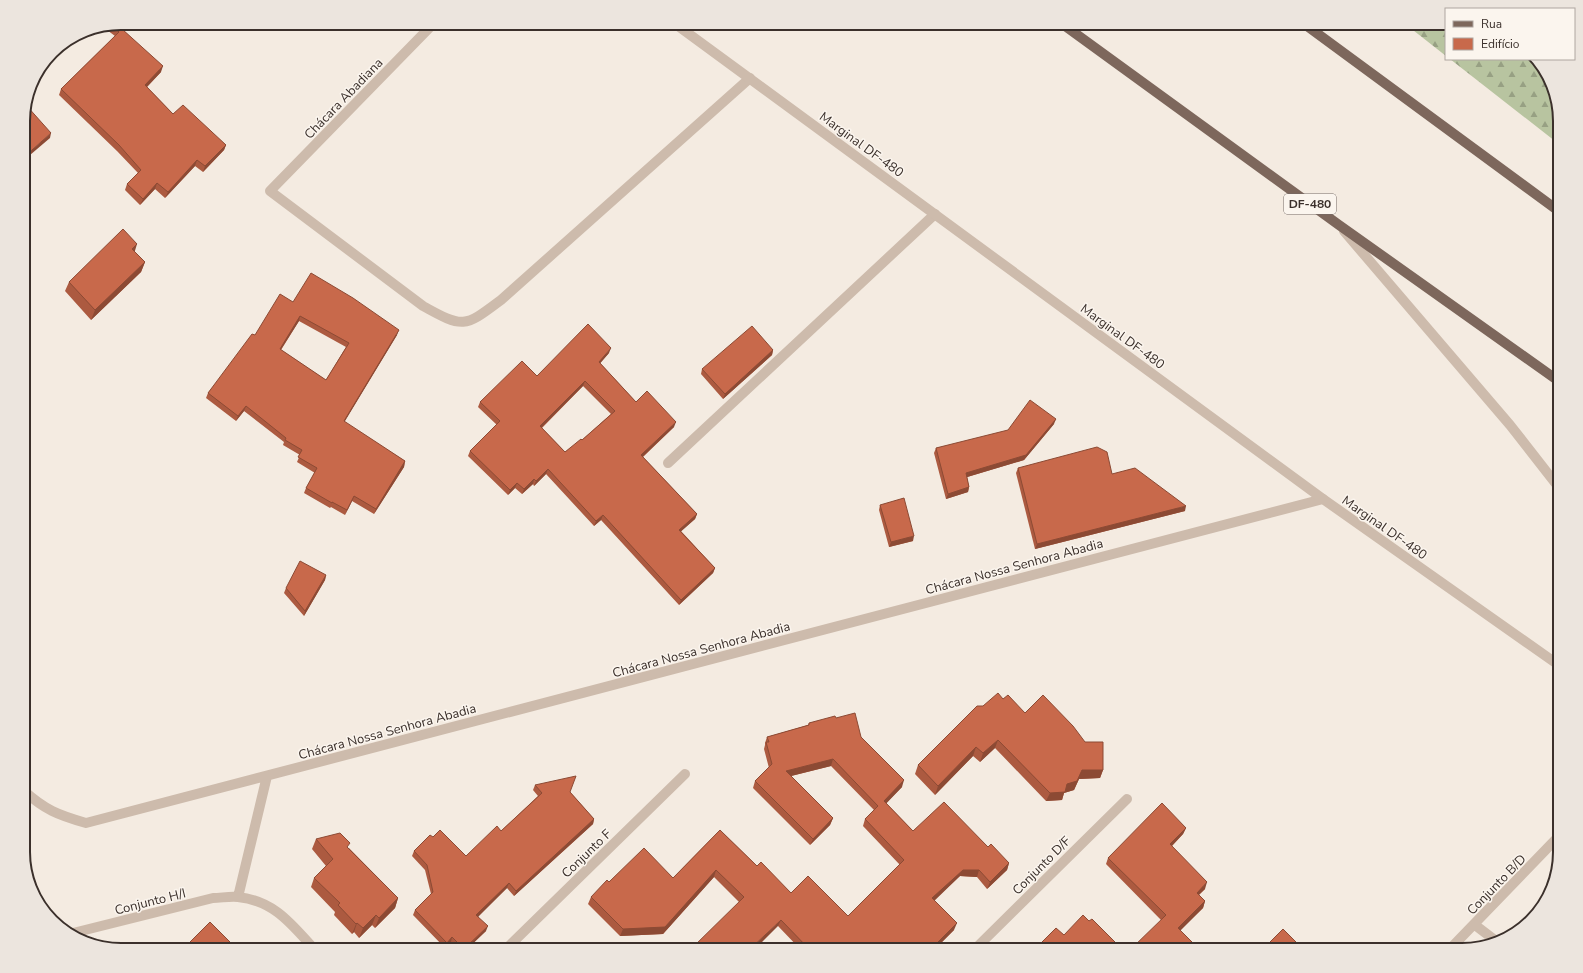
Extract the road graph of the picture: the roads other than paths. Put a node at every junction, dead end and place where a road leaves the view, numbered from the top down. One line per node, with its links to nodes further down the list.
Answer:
1 (427, 30): 5 (street, Chácara Abadiana)
2 (684, 30): 5 (street, Marginal DF-480)
3 (1071, 30): 8 (main road, DF-480)
4 (1313, 30): 6 (main road)
5 (750, 78): 7 (street, Marginal DF-480)
6 (1553, 207)
7 (935, 214): 10 (street); 12 (street, Marginal DF-480)
8 (1339, 225): 9 (main road, DF-480); 11 (street)
9 (1553, 377)
10 (668, 463)
11 (1553, 480)
12 (1323, 499): 13 (street, Marginal DF-480); 15 (street, Chácara Nossa Senhora Abadia)
13 (1553, 661)
14 (685, 774): 24 (street, Conjunto F)
15 (267, 776): 16 (street, Chácara Nossa Senhora Abadia); 19 (street)
16 (30, 797)
17 (1127, 799): 25 (street, Conjunto D/F)
18 (1553, 842): 20 (street, Conjunto B/D)
19 (238, 897): 21 (street, Conjunto H/I); 23 (street, Conjunto H/I)
20 (1475, 925): 22 (street); 26 (street, Conjunto B/D)
21 (78, 932)
22 (1492, 938)
23 (308, 943)
24 (512, 943)
25 (981, 943)
26 (1456, 943)

